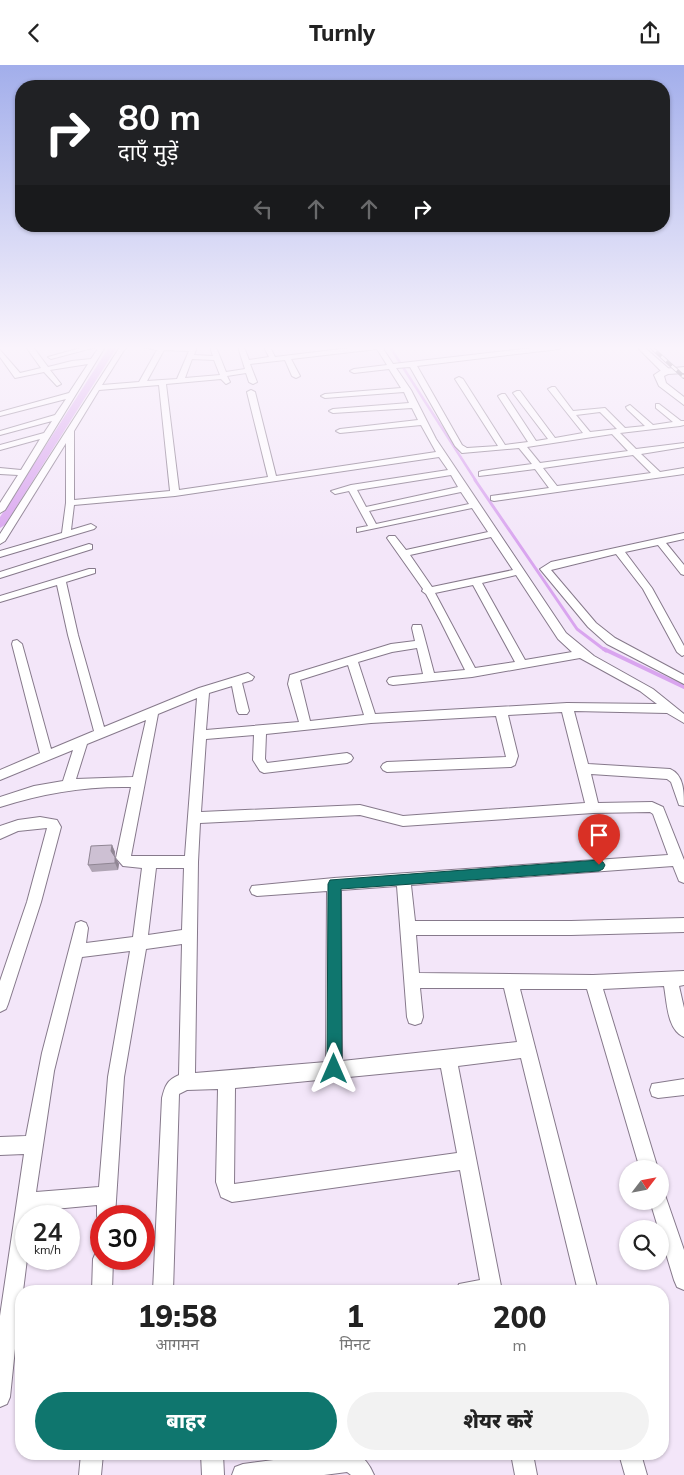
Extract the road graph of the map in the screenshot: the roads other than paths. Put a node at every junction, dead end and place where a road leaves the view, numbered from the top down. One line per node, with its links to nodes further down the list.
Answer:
1 (61, 413): 14 (street)
2 (81, 413): 18 (street)
3 (166, 413): 44 (street)
4 (257, 413): 39 (street)
5 (418, 413): 15 (street)
6 (436, 413): 29 (street)
7 (481, 413): 29 (street)
8 (513, 413): 25 (street)
9 (532, 413): 24 (street)
10 (571, 413): 23 (street)
11 (604, 413): 20 (street)
12 (636, 413): 17 (street)
13 (668, 413): 16 (street)
14 (58, 417): 21 (street); 22 (street)
15 (423, 422): 19 (street); 31 (street)
16 (682, 423): 17 (street)
17 (651, 427): 20 (street)
18 (70, 429): 46 (street); 57 (street)
19 (340, 431)
20 (618, 431): 23 (street); 30 (street)
21 (0, 433)
22 (46, 435): 28 (street); 36 (street)
23 (588, 435): 24 (street)
24 (553, 440): 25 (street)
25 (534, 444): 26 (street)
26 (522, 445): 29 (street); 32 (street)
27 (684, 445): 30 (street)
28 (0, 448)
29 (503, 448)
30 (636, 453): 32 (street); 38 (street)
31 (442, 454): 35 (street); 39 (street)
32 (537, 466): 37 (street); 42 (street)
33 (0, 471): 36 (street)
34 (684, 471): 38 (street)
35 (453, 472): 40 (street); 41 (street)
36 (23, 473): 48 (street)
37 (482, 474)
38 (658, 475): 42 (street)
39 (273, 480): 44 (street)
40 (350, 488): 43 (street); 49 (street)
41 (463, 489): 47 (street); 49 (street)
42 (555, 489): 45 (street)
43 (336, 491)
44 (175, 493): 46 (street)
45 (494, 497)
46 (70, 503): 54 (street)
47 (474, 505): 51 (street); 53 (street)
48 (0, 509)
49 (363, 510): 51 (street)
50 (91, 527): 54 (street)
51 (373, 527): 52 (street)
52 (360, 531)
53 (493, 534): 61 (street); 64 (street)
54 (66, 535): 62 (street)
55 (684, 536): 58 (street)
56 (392, 538): 61 (street)
57 (0, 541)
58 (660, 541): 60 (street); 65 (street)
59 (89, 547): 66 (street)
60 (619, 551): 74 (street); 80 (street)
61 (404, 553): 69 (street)
62 (0, 554)
63 (92, 571): 67 (street)
64 (518, 572): 68 (street); 75 (street)
65 (684, 572)
66 (0, 575)
67 (61, 580): 70 (street); 92 (street)
68 (476, 581): 69 (street); 77 (street)
69 (427, 591): 78 (street)
70 (0, 599)
71 (417, 629): 73 (street)
72 (17, 644): 95 (street)
73 (420, 644): 76 (street); 79 (street)
74 (682, 652)
75 (581, 654): 77 (street); 84 (street)
76 (352, 659): 88 (street); 90 (street)
77 (522, 664): 78 (street)
78 (472, 673): 79 (street)
79 (429, 677): 81 (street)
80 (684, 679)
81 (393, 681)
82 (203, 691): 85 (street); 87 (street); 93 (street)
83 (567, 707): 84 (street); 86 (street); 98 (street)
84 (668, 709): 89 (street)
85 (243, 711)
86 (502, 711): 88 (street); 97 (street)
87 (153, 712): 92 (street); 100 (street)
88 (371, 719): 90 (street)
89 (684, 719)
90 (306, 726): 91 (street)
91 (260, 730): 93 (street); 96 (street)
92 (100, 733): 94 (street)
93 (200, 735): 105 (street)
94 (82, 741): 95 (street); 101 (street)
95 (47, 755): 99 (street)
96 (347, 758)
97 (387, 767)
98 (582, 769): 102 (street); 104 (street)
99 (0, 775)
100 (139, 781): 101 (street); 109 (street)
101 (68, 785): 103 (street)
102 (684, 801)
103 (0, 802)
104 (593, 808): 105 (street); 107 (street)
105 (194, 818): 108 (street)
106 (0, 833): 120 (street)
107 (676, 860): 110 (street); 111 (street)
108 (190, 862): 109 (street); 117 (street)
109 (150, 863): 118 (street)
110 (684, 877)
111 (404, 880): 112 (street); 116 (street)
112 (334, 884): 113 (street); 130 (street)
113 (257, 890)
114 (684, 925): 116 (street)
115 (81, 927): 119 (street)
116 (408, 928): 122 (street)
117 (190, 936): 118 (street); 132 (street)
118 (139, 944): 119 (street); 139 (street)
119 (77, 951): 135 (street)
120 (5, 975): 125 (street)
121 (677, 978): 124 (street); 127 (street)
122 (411, 980): 123 (street); 126 (street)
123 (510, 981): 124 (street); 128 (street)
124 (593, 982): 138 (street)
125 (0, 1004)
126 (414, 1017)
127 (684, 1029)
128 (526, 1049): 129 (street); 148 (street)
129 (448, 1059): 130 (street); 137 (street)
130 (334, 1069): 131 (street)
131 (228, 1080): 132 (street); 137 (street)
132 (187, 1082): 146 (street)
133 (684, 1087): 134 (street)
134 (658, 1090)
135 (34, 1145): 136 (street); 140 (street)
136 (0, 1146)
137 (468, 1160): 147 (street)
138 (646, 1160)
139 (107, 1195): 140 (street); 141 (street)
140 (26, 1202): 149 (street)
141 (107, 1205)
142 (662, 1210): 144 (street)
143 (103, 1270): 145 (street)
144 (684, 1280)
145 (102, 1285)
146 (163, 1285)
147 (491, 1285)
148 (586, 1285)
149 (6, 1301): 150 (street)
150 (0, 1397)
151 (91, 1460): 155 (street)
152 (212, 1460): 156 (street)
153 (523, 1460): 159 (street)
154 (632, 1460): 160 (street)
155 (90, 1475)
156 (212, 1475)
157 (243, 1475): 158 (street)
158 (363, 1475)
159 (526, 1475)
160 (636, 1475)

